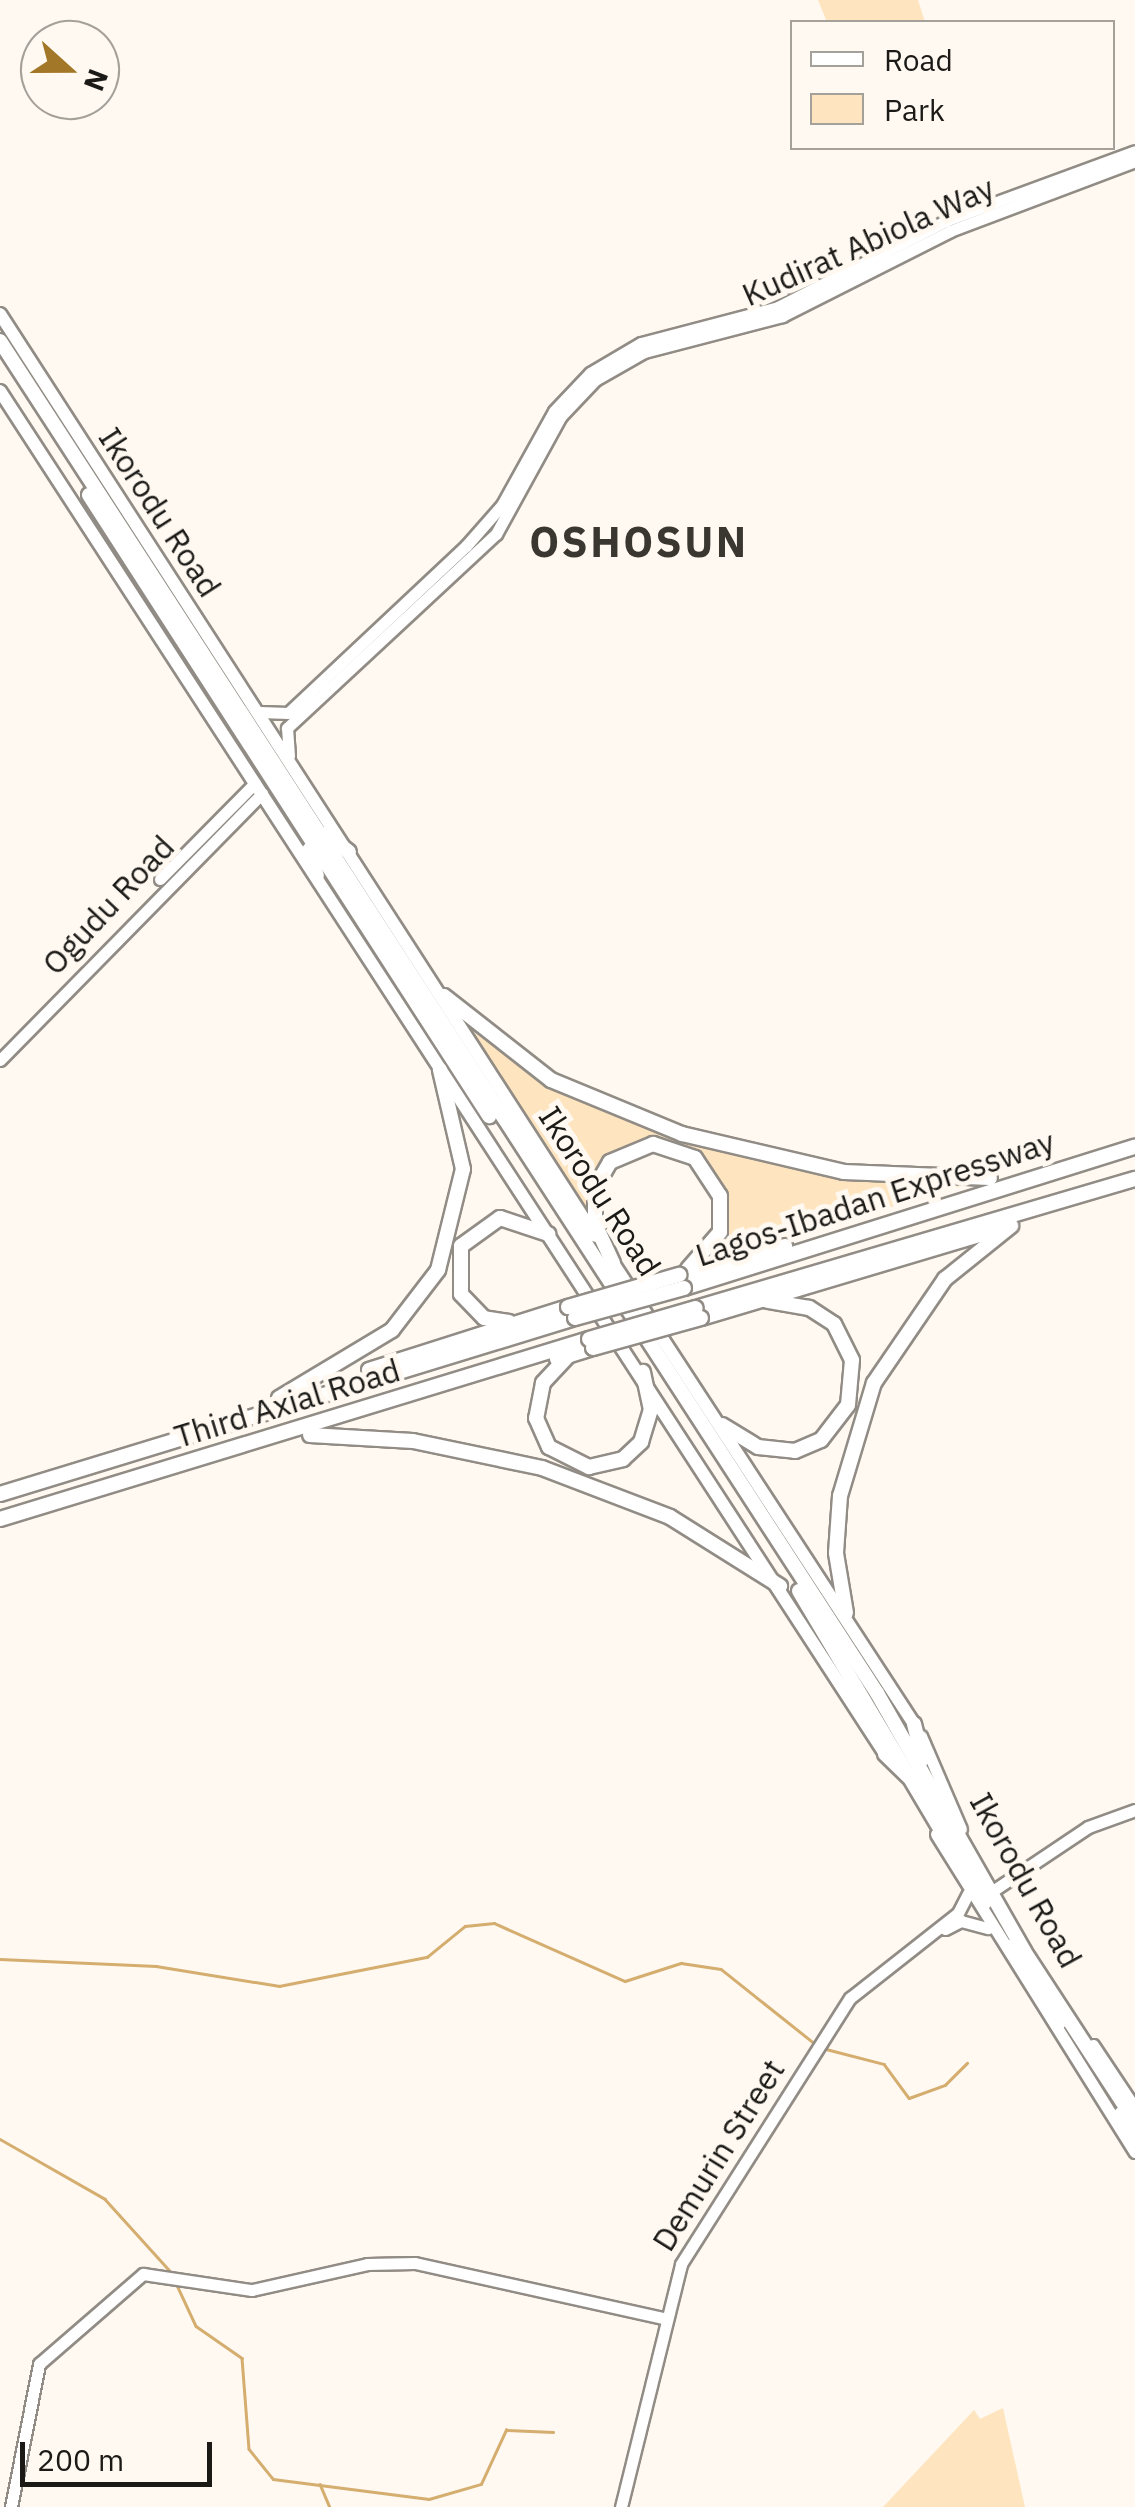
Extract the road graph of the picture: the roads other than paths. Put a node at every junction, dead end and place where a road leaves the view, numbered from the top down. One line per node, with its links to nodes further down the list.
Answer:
1 (1135, 151): 3 (street, Kudirat Abiola Way)
2 (1135, 161): 3 (street, Kudirat Abiola Way)
3 (865, 268): 8 (street, Kudirat Abiola Way); 9 (street, Kudirat Abiola Way)
4 (0, 314): 8 (main road, Ikorodu Road)
5 (0, 341): 11 (highway, Ikorodu Road)
6 (0, 356): 11 (highway, Ikorodu Road)
7 (0, 391): 10 (main road, Ikorodu Road)
8 (260, 712): 9 (main road, Ikorodu Road)
9 (293, 765): 12 (main road, Ikorodu Road)
10 (258, 788): 13 (main road, Ikorodu Road); 15 (street, Ogudu Road); 16 (street, Ogudu Road)
11 (311, 831): 12 (highway); 13 (highway); 45 (highway, Ikorodu Road)
12 (349, 852): 14 (main road, Ikorodu Road)
13 (317, 876): 17 (main road, Ikorodu Road)
14 (444, 996): 20 (highway); 25 (main road, Ikorodu Road)
15 (0, 1049)
16 (0, 1060)
17 (440, 1070): 24 (main road, Ikorodu Road); 34 (highway)
18 (1135, 1147): 19 (highway, Lagos-Ibadan Expressway)
19 (1054, 1169): 20 (highway); 26 (highway, Lagos-Ibadan Expressway)
20 (990, 1178): 26 (highway)
21 (1135, 1179): 22 (highway, Lagos-Ibadan Expressway)
22 (1054, 1204): 23 (highway); 29 (highway, Lagos-Ibadan Expressway)
23 (1011, 1226): 27 (highway); 42 (highway)
24 (548, 1234): 30 (highway); 33 (main road, Ikorodu Road)
25 (613, 1263): 26 (highway); 36 (main road, Ikorodu Road)
26 (682, 1281): 28 (highway, Lagos-Ibadan Expressway, bridge)
27 (757, 1301): 29 (highway); 36 (highway)
28 (572, 1313): 30 (highway); 35 (highway, Third Axial Road)
29 (698, 1313): 31 (highway, Lagos-Ibadan Expressway, bridge)
30 (529, 1320): 34 (highway)
31 (591, 1344): 32 (highway); 38 (highway, Third Axial Road)
32 (569, 1356): 33 (highway); 37 (highway)
33 (642, 1372): 41 (main road, Ikorodu Road)
34 (280, 1398): 35 (highway)
35 (218, 1425): 39 (highway, Third Axial Road)
36 (722, 1425): 42 (main road, Ikorodu Road)
37 (310, 1435): 38 (highway); 41 (highway)
38 (253, 1443): 40 (highway, Third Axial Road)
39 (0, 1494)
40 (0, 1519)
41 (780, 1586): 44 (main road, Ikorodu Road)
42 (846, 1612): 43 (main road, Ikorodu Road)
43 (914, 1724): 45 (highway); 47 (street, Ikorodu Road)
44 (886, 1754): 45 (highway); 48 (street, Ikorodu Road)
45 (924, 1784): 48 (highway, Ikorodu Road); 52 (highway, Ikorodu Road)
46 (1135, 1810): 47 (street)
47 (994, 1890): 51 (street, Ikorodu Road)
48 (972, 1894): 49 (street, Ikorodu Road); 50 (street, Demurin Street); 53 (highway, Ikorodu Road)
49 (988, 1928): 50 (street, Demurin Street); 54 (street, Ikorodu Road)
50 (819, 2050): 55 (street, Demurin Street); 57 (street, Demurin Street)
51 (1135, 2108)
52 (1135, 2121)
53 (1135, 2135)
54 (1135, 2152)
55 (667, 2319): 56 (street); 57 (street, Demurin Street)
56 (11, 2507)
57 (624, 2507)

